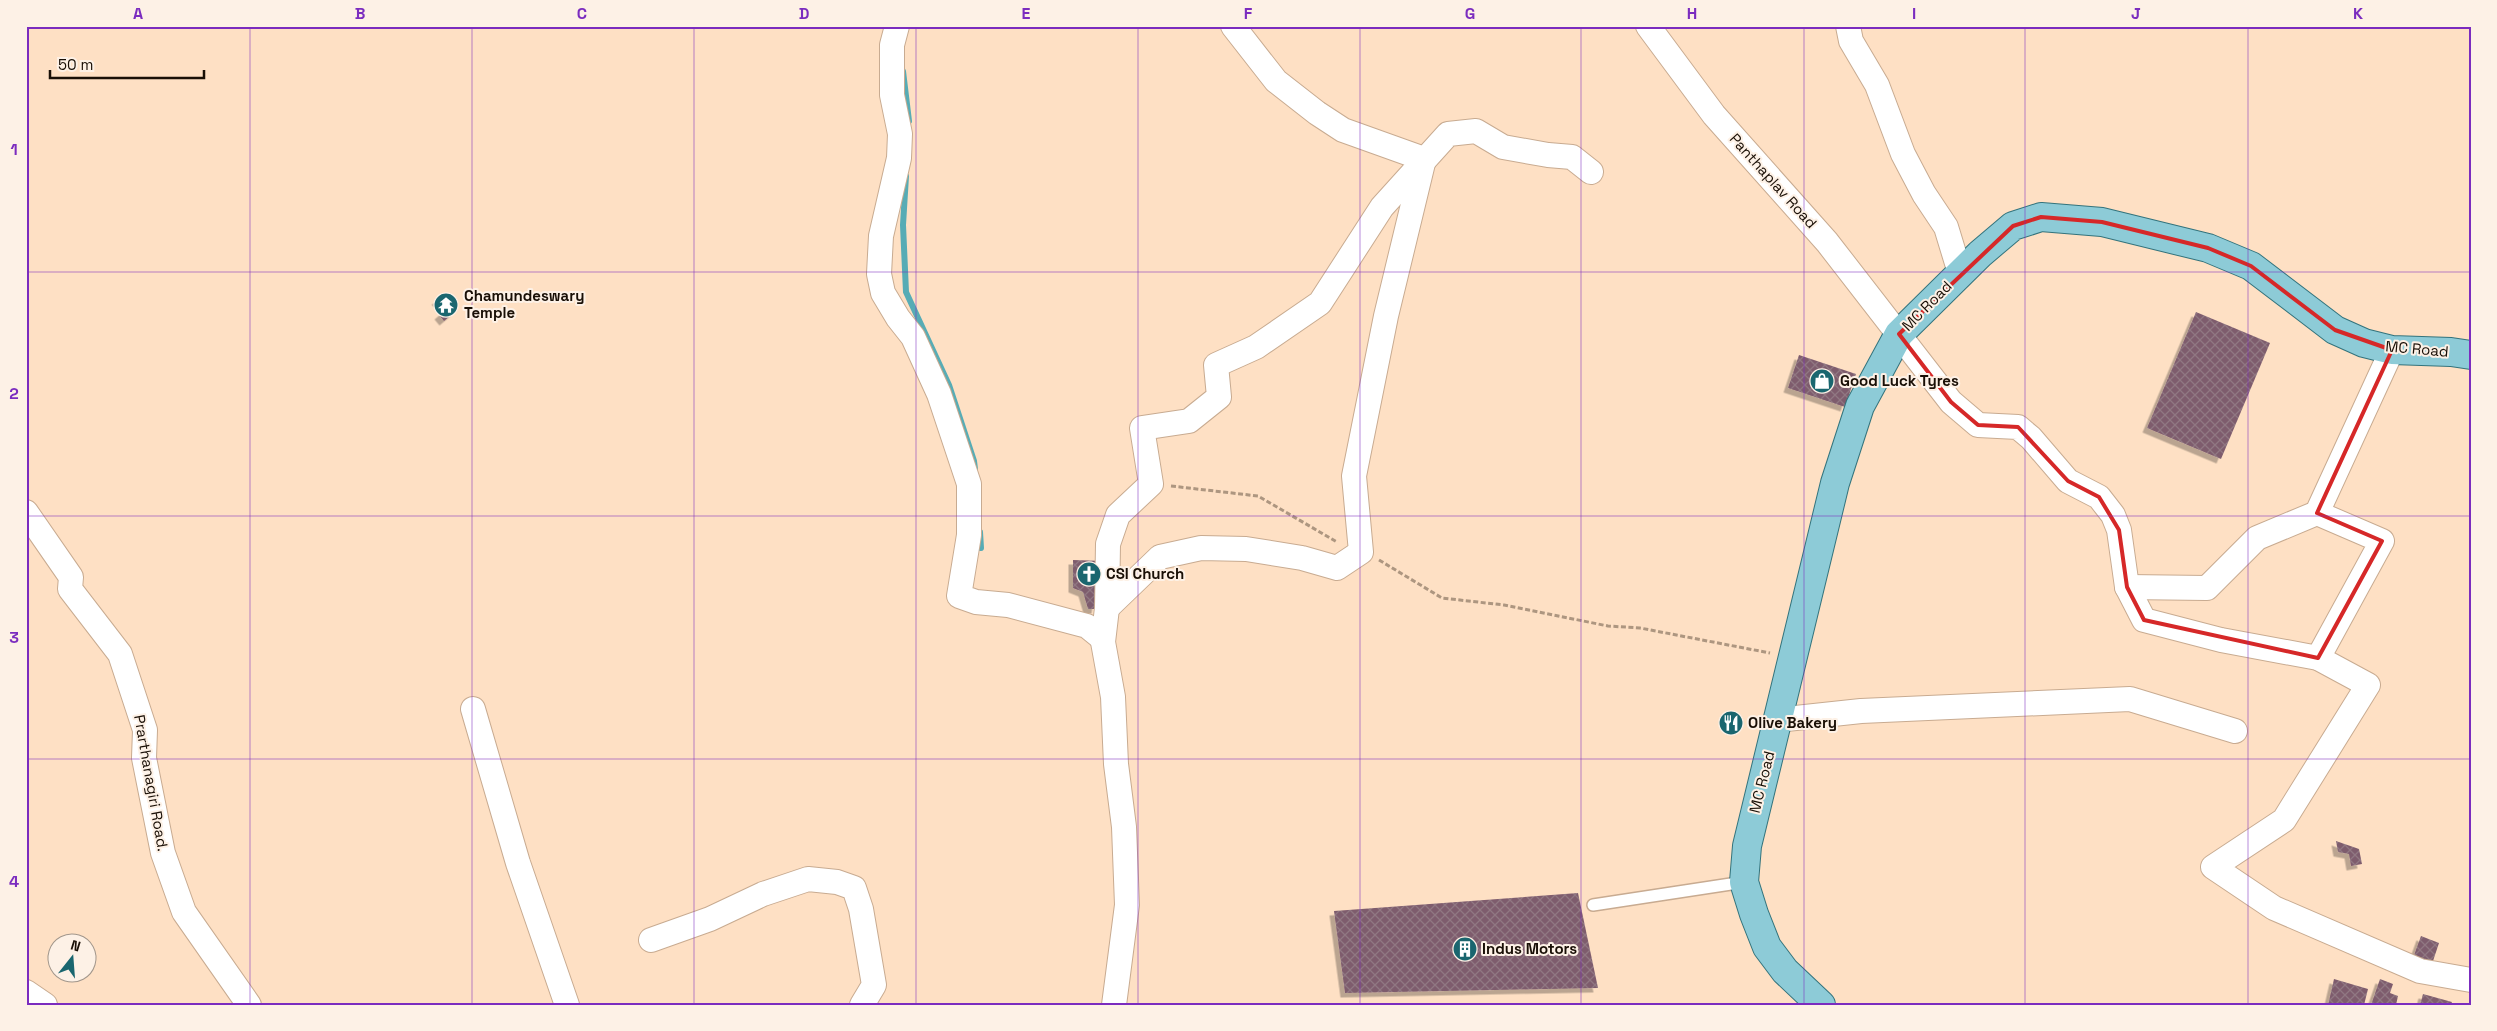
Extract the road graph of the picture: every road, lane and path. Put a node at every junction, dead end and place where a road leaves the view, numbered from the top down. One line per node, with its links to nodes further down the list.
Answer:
1 (897, 26): 17 (street)
2 (1233, 26): 5 (street)
3 (1648, 26): 8 (street, Panthaplav Road)
4 (1848, 26): 7 (street)
5 (1424, 158): 6 (street); 11 (street); 14 (street)
6 (1591, 172)
7 (1960, 273): 8 (main road, MC Road); 9 (main road, MC Road)
8 (1899, 334): 15 (street, Panthaplav Road); 18 (main road, MC Road)
9 (2392, 350): 10 (main road, MC Road); 13 (street)
10 (2471, 355)
11 (1151, 484): 14 (path); 16 (street)
12 (26, 512): 29 (street, Prarthanagiri Road.)
13 (2317, 512): 15 (street); 19 (street)
14 (1361, 552): 16 (street); 18 (path)
15 (2127, 587): 19 (street, Panthaplav Road)
16 (1107, 608): 17 (street)
17 (1103, 639): 32 (street)
18 (1793, 657): 21 (main road, MC Road)
19 (2318, 658): 26 (street)
20 (473, 709): 30 (street)
21 (1777, 720): 22 (street); 23 (main road, MC Road)
22 (2236, 731)
23 (1744, 882): 24 (lane); 33 (main road, MC Road)
24 (1593, 905)
25 (651, 940): 31 (street)
26 (2471, 980)
27 (26, 992): 28 (street)
28 (44, 1005)
29 (249, 1005)
30 (567, 1005)
31 (862, 1005)
32 (1114, 1005)
33 (1821, 1005)

